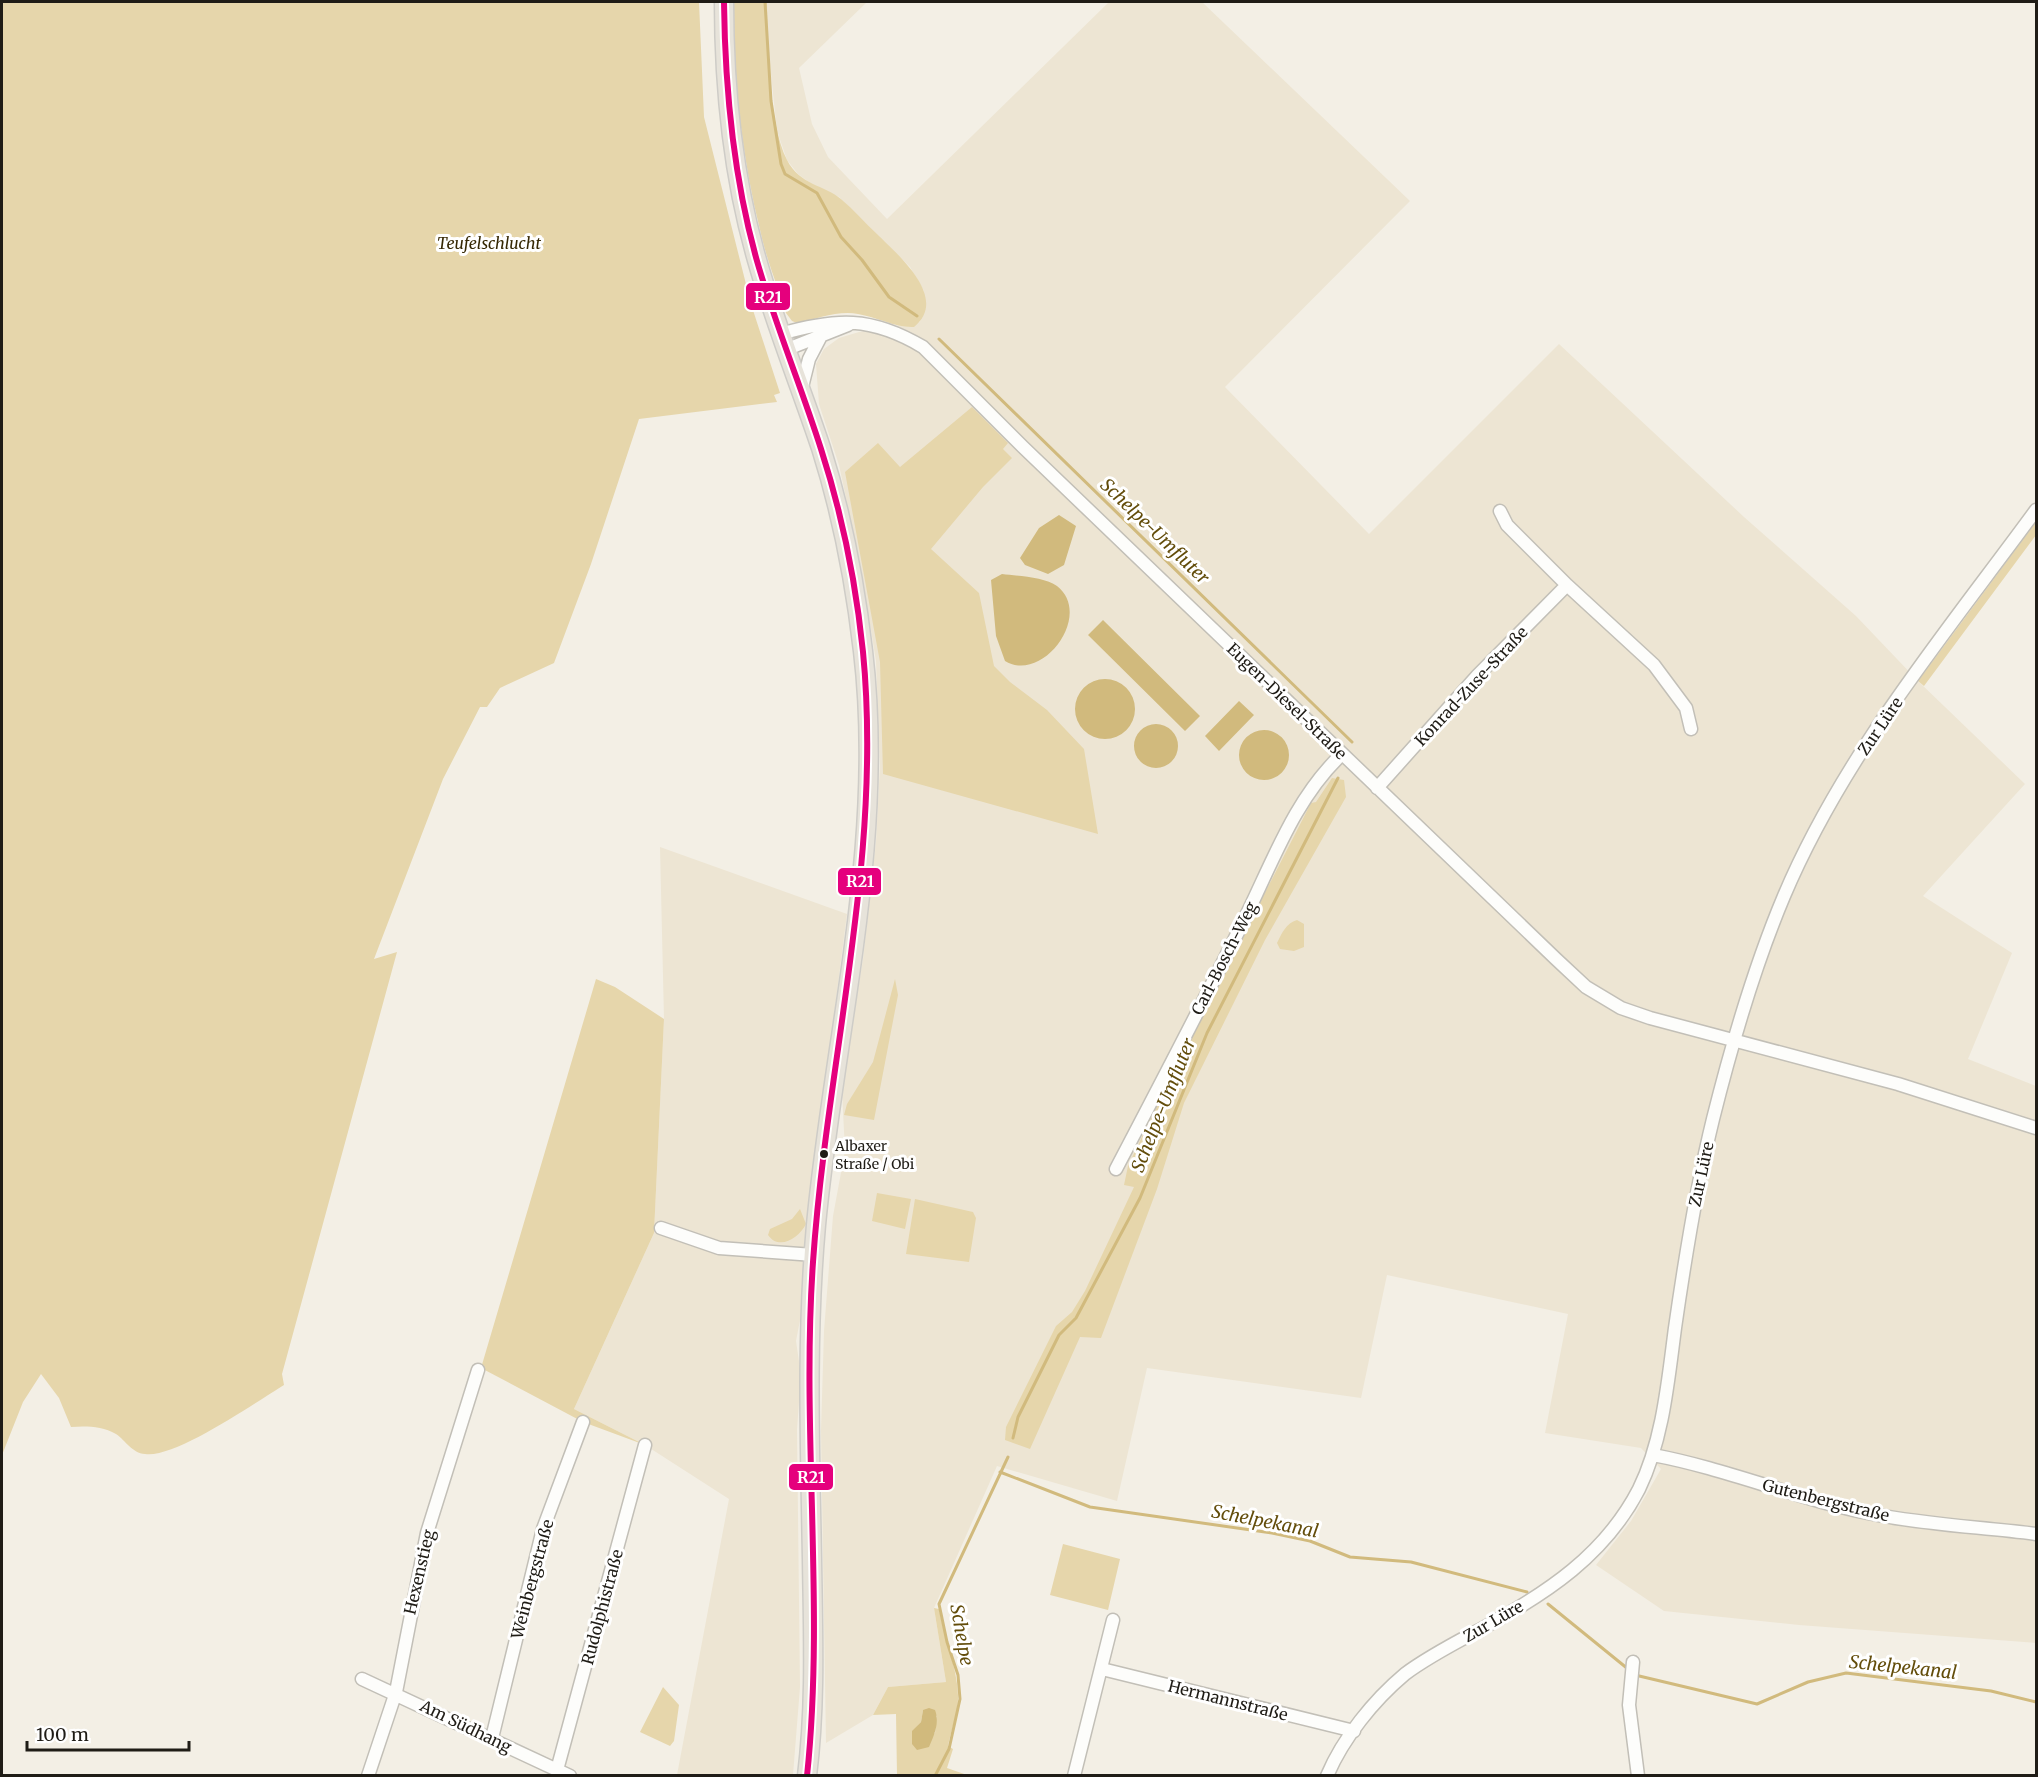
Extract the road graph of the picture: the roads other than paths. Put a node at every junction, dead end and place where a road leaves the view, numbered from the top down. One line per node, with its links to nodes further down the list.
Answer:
1 (724, 2): 4 (main road)
2 (864, 322): 3 (street); 4 (street, Eugen-Diesel-Straße); 10 (street, Eugen-Diesel-Straße)
3 (821, 336): 4 (street); 5 (street)
4 (782, 342): 5 (main road)
5 (802, 394): 16 (main road)
6 (2037, 510): 12 (street, Zur Lüre)
7 (1500, 511): 8 (street)
8 (1567, 585): 9 (street); 11 (street, Konrad-Zuse-Straße)
9 (1691, 729)
10 (1342, 754): 11 (street, Eugen-Diesel-Straße); 14 (street, Carl-Bosch-Weg)
11 (1377, 788): 12 (street, Eugen-Diesel-Straße)
12 (1733, 1042): 13 (street); 20 (street, Zur Lüre)
13 (2037, 1128)
14 (1116, 1169)
15 (661, 1228): 16 (street)
16 (814, 1255): 32 (main road)
17 (478, 1370): 26 (street, Hexenstieg)
18 (583, 1422): 28 (street, Weinbergstraße)
19 (645, 1445): 29 (street, Rudolphistraße)
20 (1653, 1455): 21 (street, Gutenbergstraße); 27 (street, Zur Lüre)
21 (2037, 1534)
22 (1113, 1620): 24 (street)
23 (1633, 1662): 35 (street)
24 (1102, 1669): 27 (street, Hermannstraße); 33 (street)
25 (362, 1679): 26 (street, Am Südhang)
26 (396, 1692): 28 (street, Am Südhang); 30 (street, Hexenstieg)
27 (1354, 1731): 34 (street, Zur Lüre)
28 (492, 1738): 29 (street, Am Südhang)
29 (557, 1770): 31 (street, Am Südhang)
30 (369, 1776)
31 (570, 1776)
32 (807, 1776)
33 (1074, 1776)
34 (1327, 1776)
35 (1638, 1776)

